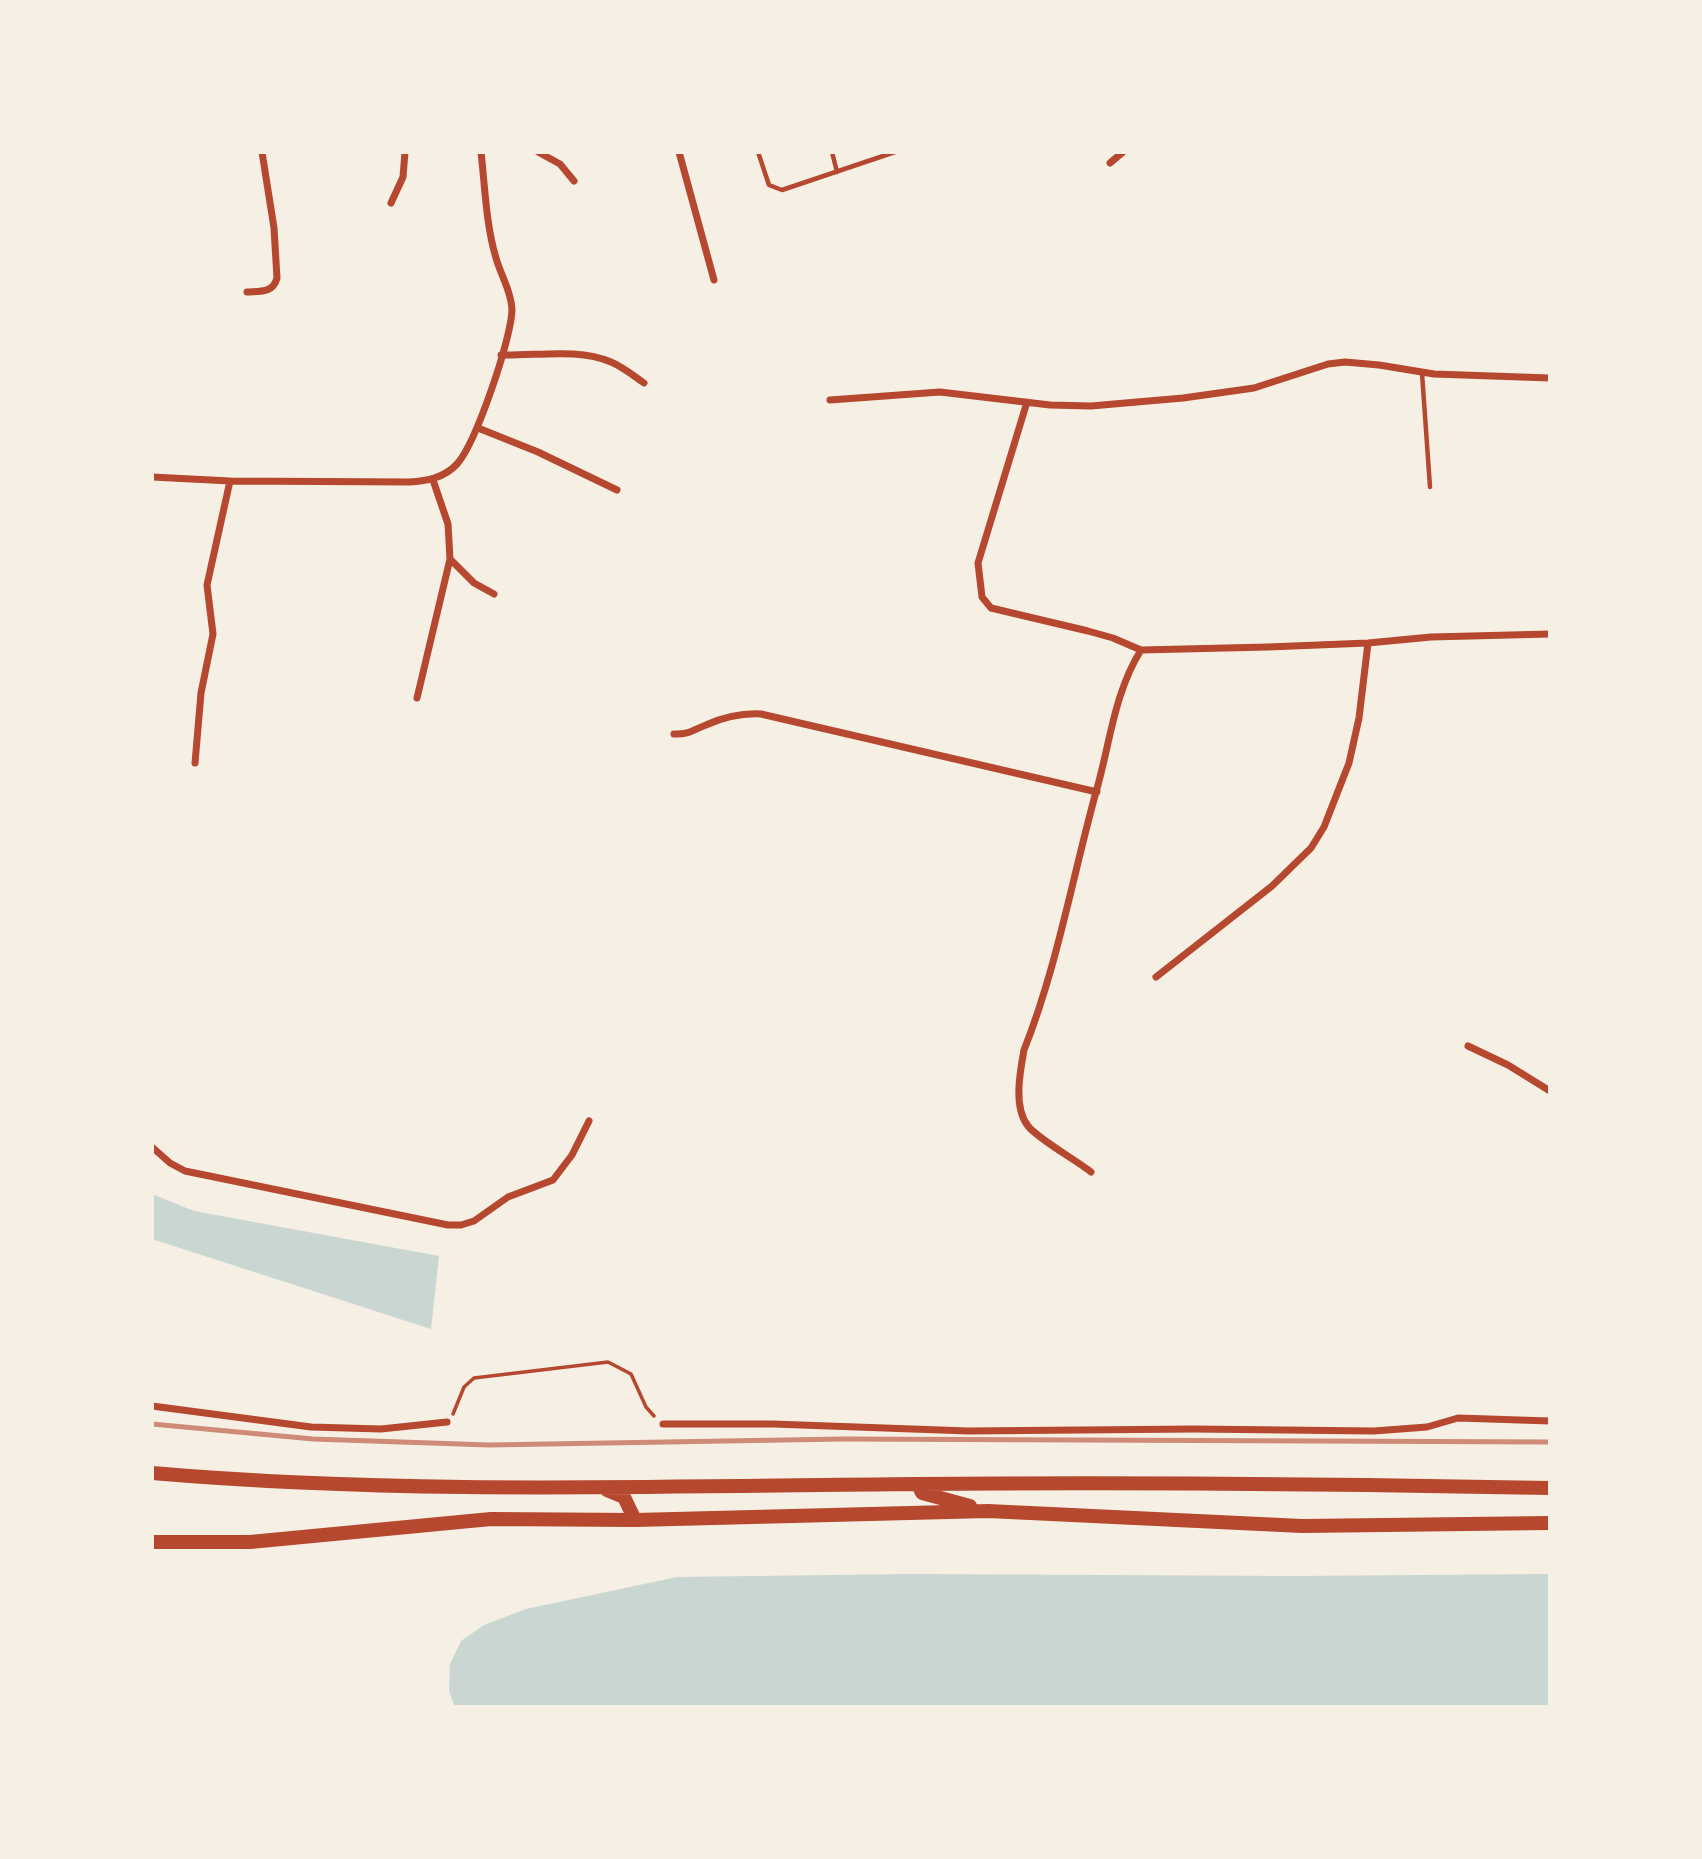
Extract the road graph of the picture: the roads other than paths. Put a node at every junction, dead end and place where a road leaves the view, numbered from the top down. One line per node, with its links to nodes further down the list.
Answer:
1 (262, 152): 15 (street)
2 (405, 152): 13 (street)
3 (481, 152): 16 (street)
4 (538, 152): 12 (street)
5 (679, 152): 14 (street)
6 (758, 152): 11 (lane)
7 (832, 152): 11 (lane)
8 (895, 152): 11 (lane)
9 (1123, 152): 10 (street)
10 (1110, 163)
11 (837, 172)
12 (574, 181)
13 (391, 203)
14 (713, 280)
15 (247, 292)
16 (501, 355): 19 (street); 22 (street)
17 (1422, 373): 18 (street); 21 (street); 26 (lane)
18 (1550, 378)
19 (644, 383)
20 (830, 400): 21 (street)
21 (1027, 402): 32 (street)
22 (478, 428): 24 (street); 27 (street)
23 (152, 477): 25 (street)
24 (433, 480): 25 (street); 28 (street)
25 (230, 481): 35 (street)
26 (1430, 487)
27 (617, 490)
28 (450, 559): 29 (street); 33 (street)
29 (494, 594)
30 (1550, 634): 31 (street)
31 (1368, 643): 32 (street); 37 (street)
32 (1141, 650): 36 (street)
33 (416, 698)
34 (674, 734): 36 (street)
35 (195, 763)
36 (1097, 792): 42 (street)
37 (1156, 977)
38 (1468, 1046): 39 (street)
39 (1550, 1091)
40 (589, 1121): 41 (street)
41 (152, 1147)
42 (1091, 1172)
43 (152, 1406): 45 (street)
44 (1550, 1421): 46 (street)
45 (447, 1422)
46 (663, 1424)
47 (152, 1473): 49 (highway)
48 (918, 1484): 49 (highway); 50 (highway); 51 (highway)
49 (603, 1488): 52 (highway)
50 (1550, 1488)
51 (988, 1511): 52 (highway); 53 (highway)
52 (635, 1520): 54 (highway)
53 (1550, 1523)
54 (152, 1542)

